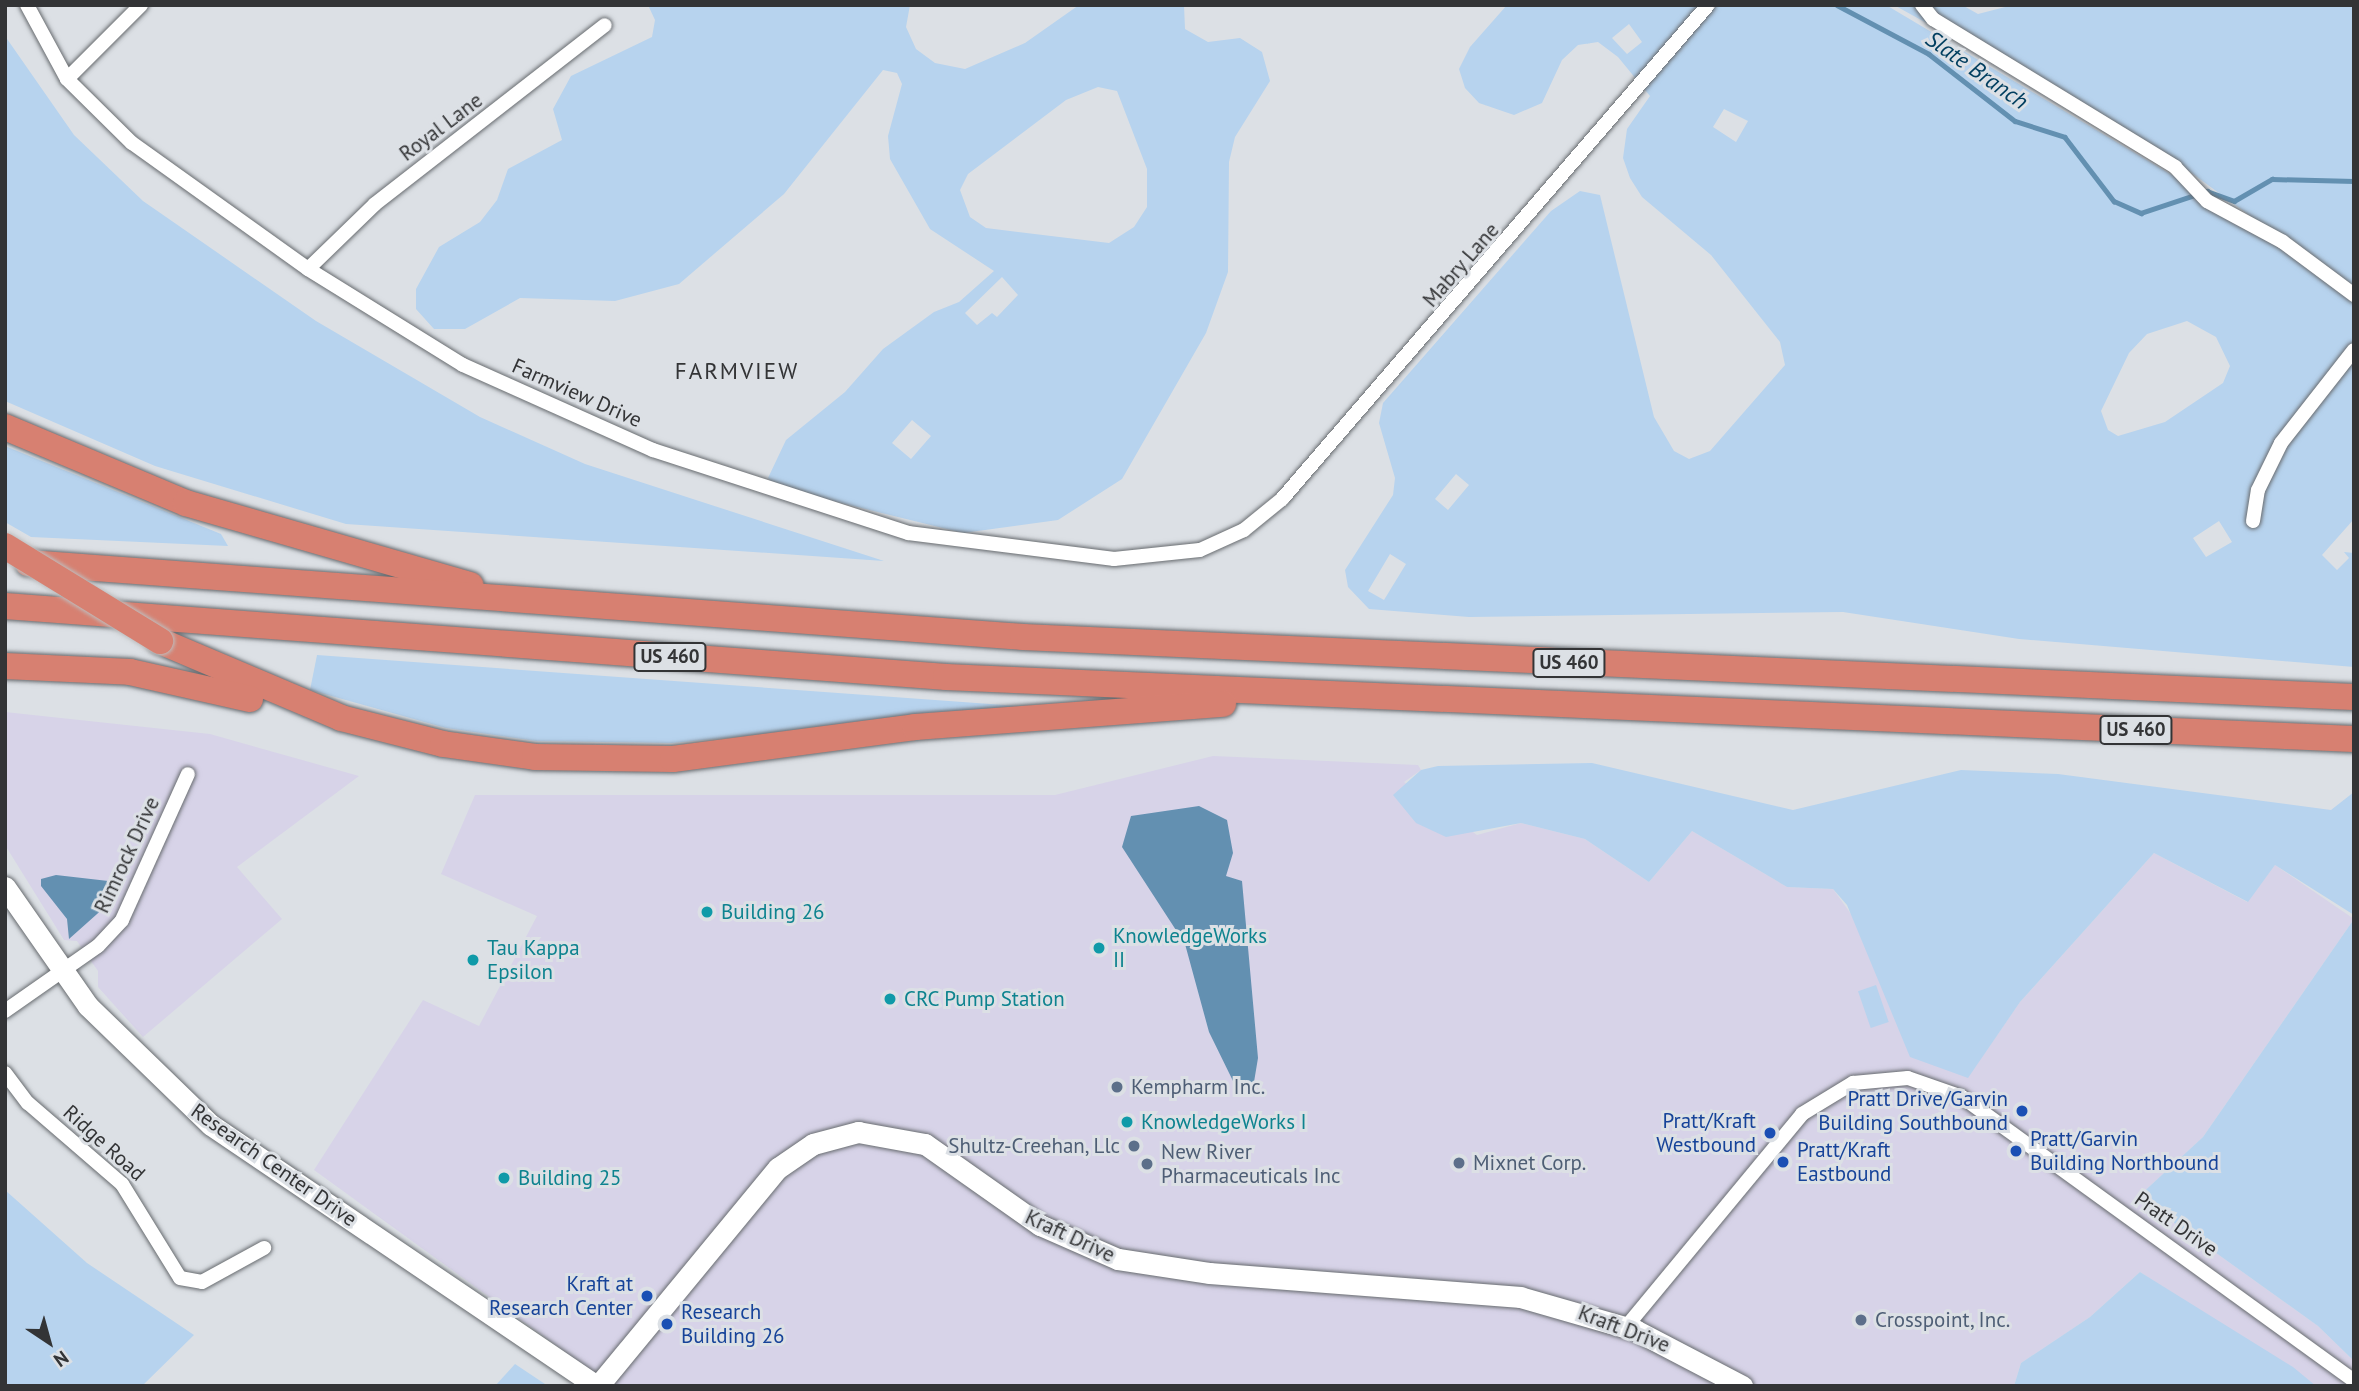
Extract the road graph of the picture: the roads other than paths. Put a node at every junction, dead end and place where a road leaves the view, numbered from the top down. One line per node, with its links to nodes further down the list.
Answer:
1 (27, 5): 6 (street, Farmview Drive)
2 (141, 5): 6 (street)
3 (1708, 5): 12 (street, Mabry Lane)
4 (1923, 5): 8 (street)
5 (605, 25): 7 (street, Royal Lane)
6 (67, 79): 7 (street, Farmview Drive)
7 (308, 269): 12 (street, Farmview Drive)
8 (2354, 295)
9 (2354, 351): 11 (street)
10 (5, 427): 15 (highway)
11 (2253, 522)
12 (1232, 537)
13 (5, 546): 20 (highway, bridge)
14 (5, 561): 15 (highway, US 460)
15 (511, 600): 19 (highway, US 460)
16 (5, 606): 18 (highway, US 460)
17 (5, 666): 20 (highway)
18 (1337, 695): 20 (highway); 21 (highway, US 460)
19 (2354, 697)
20 (341, 718)
21 (2354, 739)
22 (188, 774): 24 (street, Rimrock Drive)
23 (5, 887): 24 (street, Research Center Drive)
24 (61, 972): 25 (street, Rimrock Drive); 30 (street, Research Center Drive)
25 (5, 1011)
26 (5, 1073): 27 (street, Ridge Road)
27 (264, 1248)
28 (1626, 1327): 29 (street, Pratt Drive); 30 (street, Kraft Drive); 31 (street, Kraft Drive)
29 (2354, 1381)
30 (598, 1386)
31 (1742, 1386)

